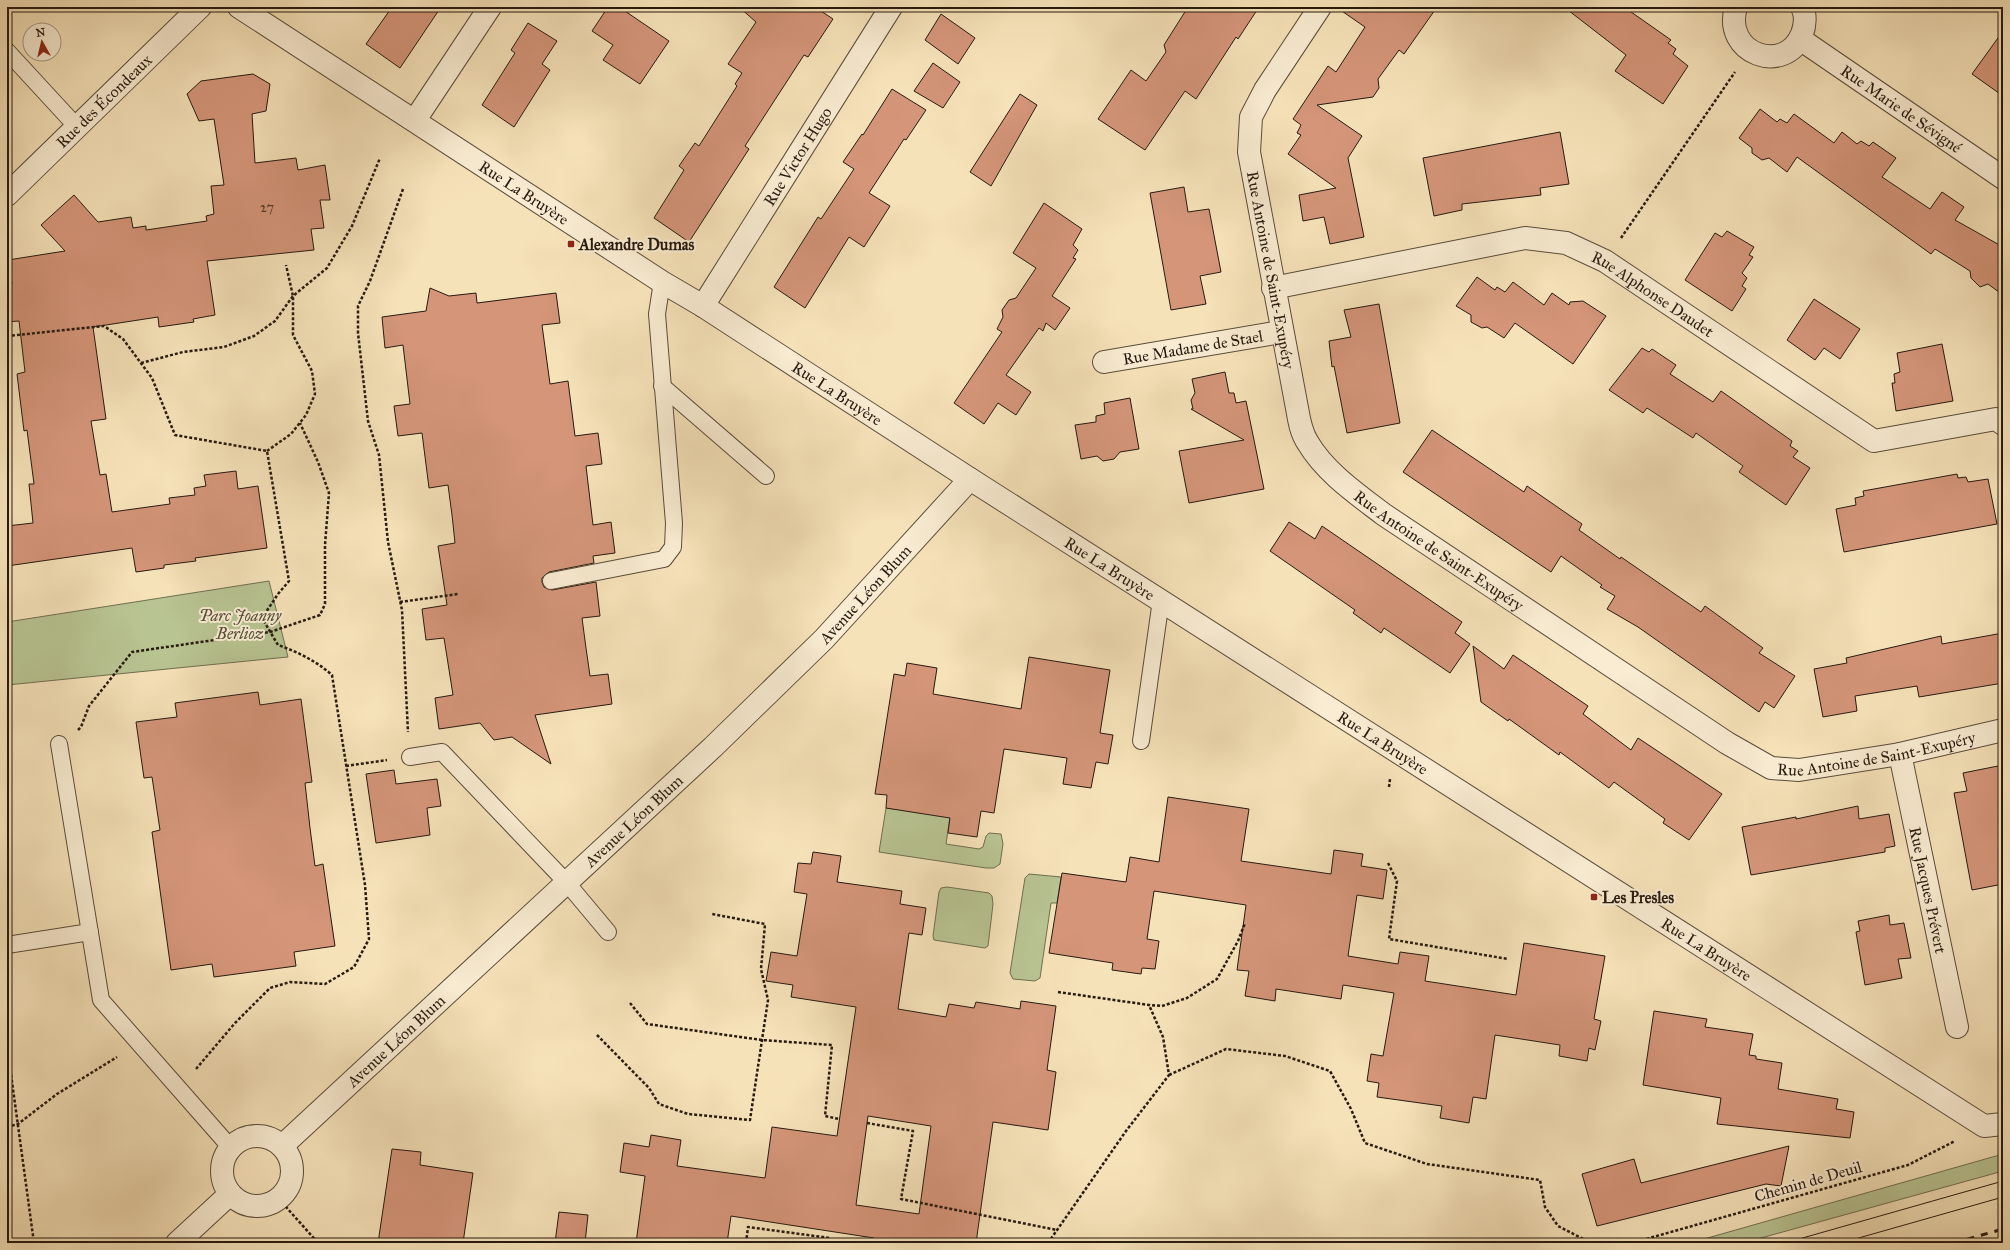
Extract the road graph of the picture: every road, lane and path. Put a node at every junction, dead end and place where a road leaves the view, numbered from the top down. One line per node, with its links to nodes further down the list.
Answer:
1 (200, 7): 12 (street, Rue des Écondeaux)
2 (239, 7): 11 (street, Rue La Bruyère)
3 (490, 7): 11 (street)
4 (891, 7): 22 (street, Rue Victor Hugo)
5 (1320, 7): 20 (street, Rue Antoine de Saint-Exupéry)
6 (1736, 7): 10 (street)
7 (1802, 7): 8 (street)
8 (1800, 39): 10 (street); 14 (street, Rue Marie de Sévigné)
9 (7, 51): 12 (lane)
10 (1750, 51): 17 (path)
11 (415, 120): 19 (street, Rue La Bruyère)
12 (78, 128): 16 (street, Rue des Écondeaux)
13 (380, 158): 21 (path)
14 (2003, 178)
15 (403, 189): 36 (path)
16 (7, 195)
17 (1605, 261): 20 (street, Rue Alphonse Daudet); 29 (street, Rue Alphonse Daudet)
18 (286, 265): 21 (path)
19 (662, 282): 22 (street, Rue La Bruyère); 27 (lane)
20 (1273, 288): 23 (street, Rue Antoine de Saint-Exupéry)
21 (293, 296): 26 (path); 28 (path)
22 (703, 306): 32 (street, Rue La Bruyère)
23 (1281, 332): 25 (street, Rue Madame de Stael); 41 (street, Rue Antoine de Saint-Exupéry)
24 (7, 336): 26 (path)
25 (1104, 362)
26 (141, 363): 30 (path)
27 (662, 386): 31 (lane); 33 (lane)
28 (300, 424): 30 (path); 37 (path)
29 (2003, 424)
30 (268, 451): 37 (path)
31 (766, 476)
32 (970, 479): 35 (street, Rue La Bruyère); 45 (street, Avenue Léon Blum)
33 (551, 581)
34 (458, 594): 36 (path)
35 (1161, 600): 39 (lane); 65 (street, Rue La Bruyère)
36 (400, 602): 42 (path)
37 (270, 632): 40 (path); 43 (path)
38 (2003, 730): 41 (street, Rue Antoine de Saint-Exupéry)
39 (1141, 742)
40 (59, 744): 48 (lane)
41 (1900, 754): 55 (street, Rue Jacques Prévert)
42 (410, 757): 43 (path); 45 (lane)
43 (346, 766): 61 (path)
44 (1388, 864): 51 (path)
45 (568, 883): 49 (lane); 67 (street, Avenue Léon Blum)
46 (712, 914): 57 (path)
47 (1245, 923): 54 (path)
48 (90, 932): 50 (lane); 58 (lane)
49 (608, 932)
50 (7, 945)
51 (1508, 959)
52 (1058, 992): 54 (path)
53 (630, 1002): 57 (path)
54 (1150, 1006): 60 (path)
55 (1957, 1027)
56 (597, 1035): 57 (path)
57 (762, 1040): 62 (path)
58 (138, 1043): 61 (lane); 64 (path)
59 (7, 1045): 64 (path)
60 (1169, 1075): 71 (path); 78 (path)
61 (178, 1089): 68 (lane)
62 (839, 1118)
63 (867, 1123): 71 (path)
64 (18, 1124): 66 (path); 72 (path)
65 (1994, 1125): 79 (path, Chemin de Deuil)
66 (7, 1127)
67 (282, 1146): 68 (street); 70 (street)
68 (231, 1148): 69 (street)
69 (230, 1194): 70 (street); 73 (street)
70 (279, 1199): 74 (path)
71 (1057, 1230): 77 (path)
72 (34, 1243)
73 (177, 1243)
74 (318, 1243)
75 (746, 1243): 76 (path)
76 (829, 1243)
77 (1048, 1243)
78 (1591, 1243)
79 (1632, 1243)

